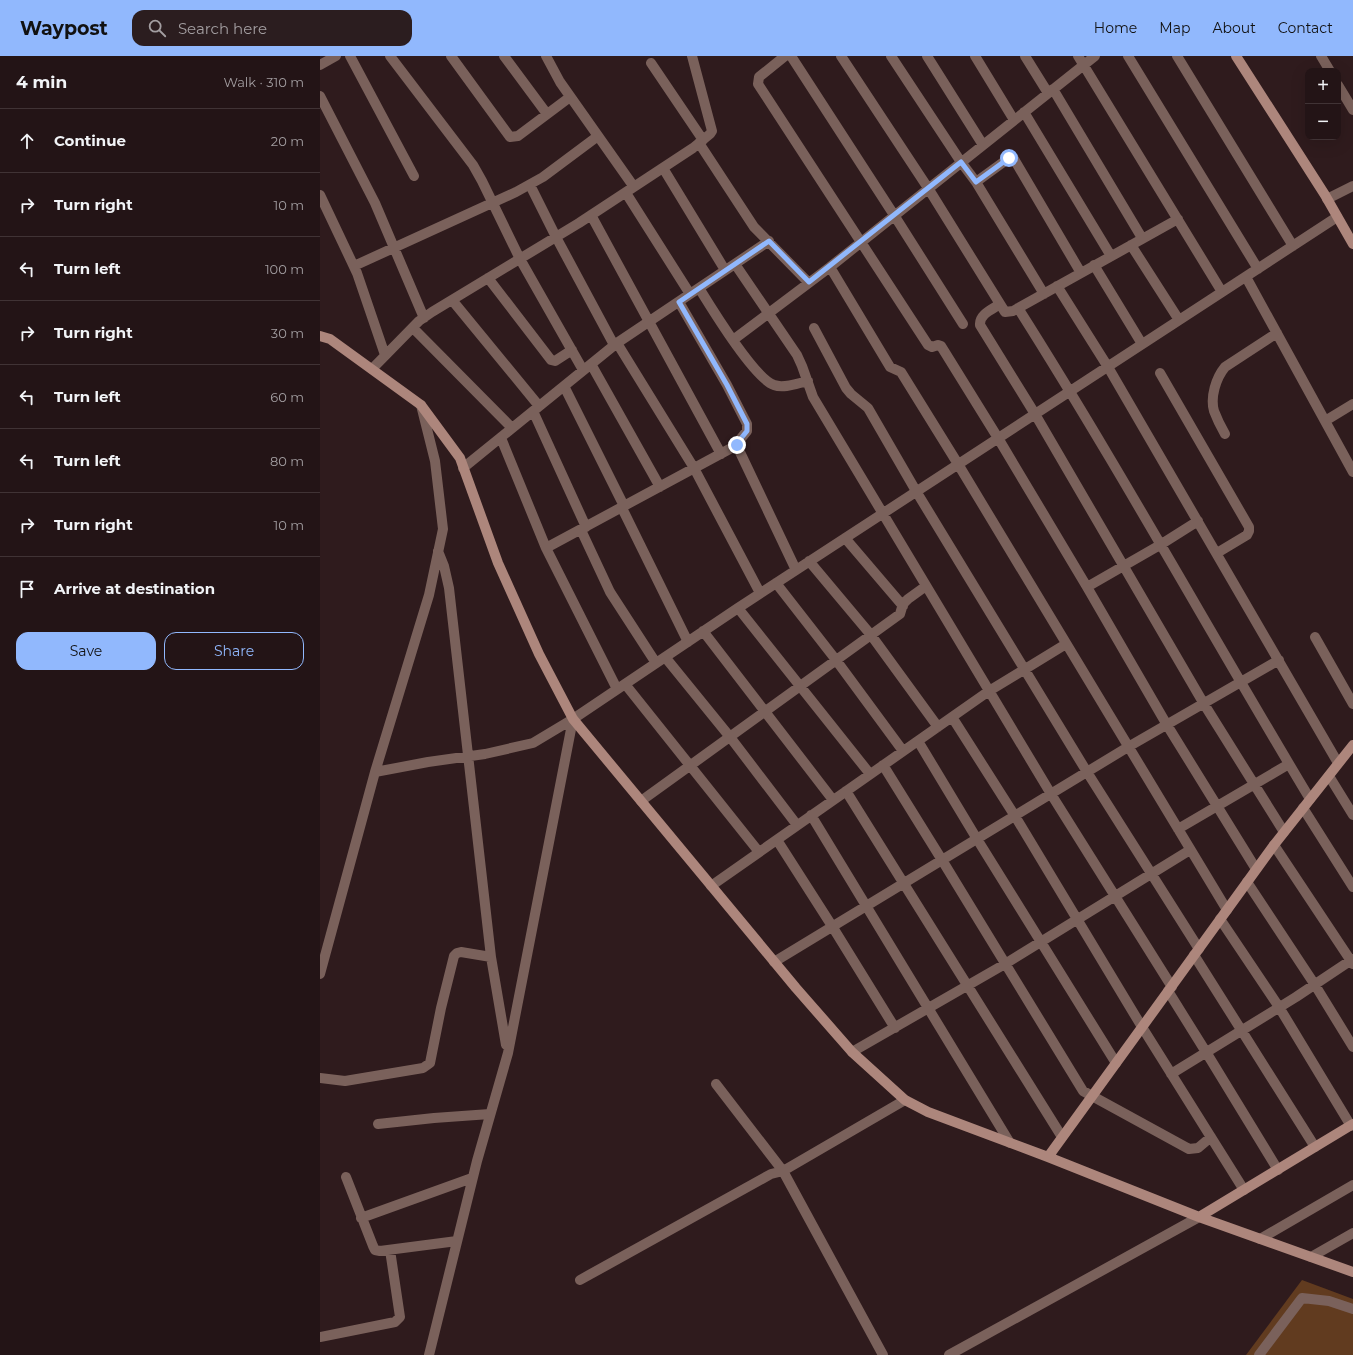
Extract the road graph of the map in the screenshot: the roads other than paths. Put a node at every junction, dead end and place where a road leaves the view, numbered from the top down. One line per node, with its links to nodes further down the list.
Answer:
1 (336, 56): 22 (street)
2 (350, 56): 37 (street)
3 (390, 56): 45 (street)
4 (452, 56): 30 (street)
5 (504, 56): 30 (street)
6 (546, 56): 27 (street)
7 (692, 56): 33 (street)
8 (785, 56): 53 (street)
9 (790, 56): 47 (street)
10 (841, 56): 41 (street)
11 (891, 56): 35 (street)
12 (927, 56): 34 (street)
13 (974, 56): 31 (street)
14 (1025, 56): 25 (street)
15 (1095, 56): 20 (street)
16 (1128, 56): 64 (street)
17 (1176, 56): 56 (street)
18 (1236, 56): 44 (street)
19 (1321, 56): 23 (street)
20 (1081, 60): 25 (street); 49 (street)
21 (651, 63): 33 (street)
22 (320, 66)
23 (1328, 68)
24 (1341, 90): 28 (street)
25 (1051, 91): 29 (street); 51 (street)
26 (320, 96): 57 (street)
27 (570, 97): 30 (street); 32 (street)
28 (1353, 110)
29 (1024, 112): 31 (street); 58 (street)
30 (548, 114)
31 (1014, 120): 34 (street)
32 (598, 136): 39 (street); 42 (street)
33 (701, 141): 36 (street); 52 (street)
34 (983, 145): 35 (street)
35 (961, 162): 38 (street); 41 (street)
36 (663, 168): 42 (street); 65 (street)
37 (414, 176)
38 (976, 182): 66 (street); 73 (street)
39 (530, 184): 45 (street); 50 (street)
40 (1353, 186): 44 (street)
41 (928, 188): 47 (street); 76 (street)
42 (630, 190): 46 (street); 71 (street)
43 (320, 195): 62 (street)
44 (1327, 199): 48 (street)
45 (493, 203): 57 (street); 59 (street)
46 (591, 215): 50 (street); 81 (street)
47 (894, 215): 53 (street); 82 (street)
48 (1337, 217): 54 (street); 56 (street)
49 (1178, 219): 51 (street); 72 (street)
50 (556, 237): 59 (street); 88 (street)
51 (1142, 238): 55 (street)
52 (769, 241): 60 (street); 69 (street)
53 (861, 241): 63 (street); 107 (street)
54 (1353, 244)
55 (1131, 245): 58 (street); 80 (street)
56 (1293, 246): 64 (street)
57 (394, 248): 62 (street); 79 (street)
58 (1111, 256): 61 (street)
59 (520, 259): 68 (street); 90 (street)
60 (735, 264): 65 (street); 78 (street)
61 (1094, 265): 66 (street); 89 (street)
62 (354, 266): 91 (street)
63 (830, 267): 69 (street); 110 (street)
64 (1258, 269): 67 (street)
65 (726, 270): 71 (street)
66 (1081, 273): 70 (street)
67 (1246, 277): 72 (street); 85 (street)
68 (488, 278): 74 (street); 90 (street)
69 (809, 282): 78 (street)
70 (1057, 286): 73 (street); 93 (street)
71 (695, 291): 75 (street); 87 (street)
72 (1222, 292): 80 (street)
73 (1044, 294): 77 (street)
74 (452, 300): 79 (street); 101 (street)
75 (679, 302): 81 (street); 108 (street)
76 (1000, 304): 77 (street); 102 (street)
77 (1018, 308): 98 (street)
78 (769, 313): 87 (street); 96 (street)
79 (424, 318): 83 (street)
80 (1179, 320): 89 (street)
81 (649, 322): 88 (street); 109 (street)
82 (963, 324)
83 (413, 328): 91 (street); 104 (street)
84 (814, 328): 115 (street)
85 (1277, 333): 103 (street); 105 (street)
86 (320, 336): 94 (street)
87 (733, 340): 96 (street)
88 (616, 344): 92 (street); 112 (street)
89 (1142, 344): 93 (street)
90 (572, 350): 92 (street)
91 (385, 356): 94 (street)
92 (587, 367): 97 (street); 114 (street)
93 (1108, 367): 98 (street); 118 (street)
94 (372, 369): 100 (street)
95 (1160, 373): 124 (street)
96 (808, 381): 117 (street)
97 (564, 386): 101 (street); 116 (street)
98 (1070, 391): 102 (street); 121 (street)
99 (1353, 404): 103 (street)
100 (421, 405): 111 (street); 123 (street)
101 (536, 409): 104 (street); 119 (street)
102 (1035, 414): 107 (street); 126 (street)
103 (1325, 421): 113 (street)
104 (512, 428): 106 (street)
105 (1225, 434)
106 (501, 438): 111 (street); 122 (street)
107 (998, 438): 110 (street); 130 (street)
108 (737, 445): 109 (street); 127 (street)
109 (721, 454): 112 (street)
110 (958, 464): 115 (street); 138 (street)
111 (463, 468): 152 (street)
112 (694, 468): 114 (street); 131 (street)
113 (1353, 472)
114 (660, 487): 116 (street)
115 (916, 491): 117 (street); 143 (street)
116 (623, 507): 119 (street); 137 (street)
117 (883, 513): 120 (street); 129 (street)
118 (1198, 521): 121 (street); 124 (street)
119 (584, 528): 122 (street); 142 (street)
120 (845, 538): 125 (street); 132 (street)
121 (1160, 545): 126 (street); 144 (street)
122 (546, 548): 146 (street)
123 (438, 551): 160 (street); 165 (street)
124 (1217, 553): 141 (street)
125 (809, 562): 127 (street); 135 (street)
126 (1124, 565): 130 (street); 148 (street)
127 (796, 570): 128 (street)
128 (776, 583): 131 (street); 140 (street)
129 (926, 586): 132 (street); 147 (street)
130 (1087, 587): 153 (street)
131 (760, 594): 133 (street)
132 (903, 606): 135 (street)
133 (738, 608): 134 (street); 145 (street)
134 (704, 631): 137 (street); 150 (street)
135 (871, 635): 140 (street); 154 (street)
136 (1315, 637): 149 (street)
137 (688, 642): 139 (street)
138 (1066, 644): 143 (street); 158 (street)
139 (665, 657): 142 (street); 155 (street)
140 (836, 660): 145 (street); 159 (street)
141 (1279, 660): 144 (street); 161 (street)
142 (656, 663): 146 (street)
143 (1025, 670): 147 (street); 166 (street)
144 (1240, 683): 148 (street); 162 (street)
145 (800, 686): 150 (street); 167 (street)
146 (621, 687): 152 (street); 163 (street)
147 (989, 691): 151 (street); 171 (street)
148 (1204, 704): 153 (street); 169 (street)
149 (1353, 704)
150 (765, 712): 155 (street); 173 (street)
151 (952, 717): 154 (street); 179 (street)
152 (573, 720): 160 (street); 174 (street); 219 (street)
153 (1167, 725): 158 (street); 175 (street)
154 (938, 727): 156 (street)
155 (730, 737): 163 (street); 180 (street)
156 (918, 741): 159 (street); 183 (street)
157 (1353, 746): 161 (street)
158 (1128, 747): 166 (street); 181 (street)
159 (903, 751): 164 (street)
160 (469, 756): 165 (street); 203 (street)
161 (1338, 763): 168 (street)
162 (1289, 764): 169 (street); 172 (street)
163 (691, 765): 174 (street); 187 (street)
164 (883, 765): 167 (street); 188 (street)
165 (375, 772): 207 (street)
166 (1087, 772): 171 (street); 190 (street)
167 (870, 774): 170 (street)
168 (1329, 776): 172 (street); 178 (street)
169 (1255, 784): 175 (street); 182 (street)
170 (846, 791): 173 (street); 192 (street)
171 (1051, 794): 179 (street); 195 (street)
172 (1310, 799): 176 (street)
173 (832, 800): 177 (street)
174 (641, 801): 193 (street)
175 (1218, 806): 181 (street); 189 (street)
176 (1303, 808): 182 (street); 194 (street)
177 (811, 815): 180 (street); 196 (street)
178 (1353, 815)
179 (1015, 816): 183 (street); 199 (street)
180 (797, 825): 184 (street)
181 (1178, 829): 186 (street)
182 (1284, 832): 185 (street)
183 (977, 839): 188 (street); 201 (street)
184 (776, 840): 187 (street); 200 (street)
185 (1274, 845): 189 (street); 204 (street)
186 (1190, 850): 190 (street); 197 (street)
187 (759, 852): 193 (street)
188 (942, 860): 192 (street); 206 (street)
189 (1256, 869): 191 (street)
190 (1151, 873): 195 (street); 202 (street)
191 (1247, 882): 197 (street); 209 (street)
192 (904, 883): 196 (street); 208 (street)
193 (711, 886): 205 (street)
194 (1353, 887)
195 (1115, 897): 199 (street); 210 (street)
196 (867, 905): 200 (street); 212 (street)
197 (1227, 910): 198 (street)
198 (1220, 919): 202 (street); 211 (street)
199 (1077, 920): 201 (street); 213 (street)
200 (832, 926): 205 (street); 214 (street)
201 (1041, 942): 206 (street); 220 (street)
202 (1196, 952): 210 (street); 215 (street)
203 (491, 957): 219 (street); 222 (street)
204 (1352, 961): 209 (street)
205 (774, 962): 217 (street)
206 (1005, 964): 208 (street); 224 (street)
207 (320, 974)
208 (967, 985): 212 (street); 229 (street)
209 (1315, 985): 211 (street); 216 (street)
210 (1170, 989): 213 (street); 218 (street)
211 (1279, 1007): 215 (street); 228 (street)
212 (929, 1008): 214 (street); 231 (street)
213 (1142, 1027): 220 (street); 221 (street)
214 (895, 1028): 217 (street)
215 (1242, 1030): 218 (street); 232 (street)
216 (1353, 1047)
217 (852, 1052): 225 (street)
218 (1206, 1052): 221 (street); 234 (street)
219 (508, 1053): 226 (street)
220 (1116, 1063): 224 (street)
221 (1171, 1074): 230 (street)
222 (320, 1078)
223 (716, 1084): 235 (street)
224 (1092, 1096): 229 (street); 230 (street)
225 (904, 1100): 231 (street); 235 (street)
226 (490, 1114): 227 (street); 237 (street)
227 (378, 1124)
228 (1352, 1125): 232 (street)
229 (1062, 1137): 233 (street)
230 (1211, 1137): 239 (street)
231 (1010, 1143): 233 (street)
232 (1314, 1147): 234 (street)
233 (1048, 1157): 240 (street)
234 (1278, 1170): 239 (street)
235 (784, 1171): 248 (street); 252 (street)
236 (346, 1177): 241 (street)
237 (472, 1178): 241 (street); 244 (street)
238 (1353, 1186): 243 (street)
239 (1244, 1190): 240 (street)
240 (1199, 1217): 243 (street); 253 (street)
241 (362, 1218): 245 (street)
242 (1353, 1233): 246 (street)
243 (1260, 1239): 246 (street)
244 (457, 1241): 245 (street); 251 (street)
245 (390, 1250): 250 (street)
246 (1311, 1257): 247 (street)
247 (1353, 1272)
248 (580, 1280)
249 (1353, 1310): 254 (street)
250 (320, 1337)
251 (429, 1355)
252 (883, 1355)
253 (949, 1355)
254 (1259, 1355)

